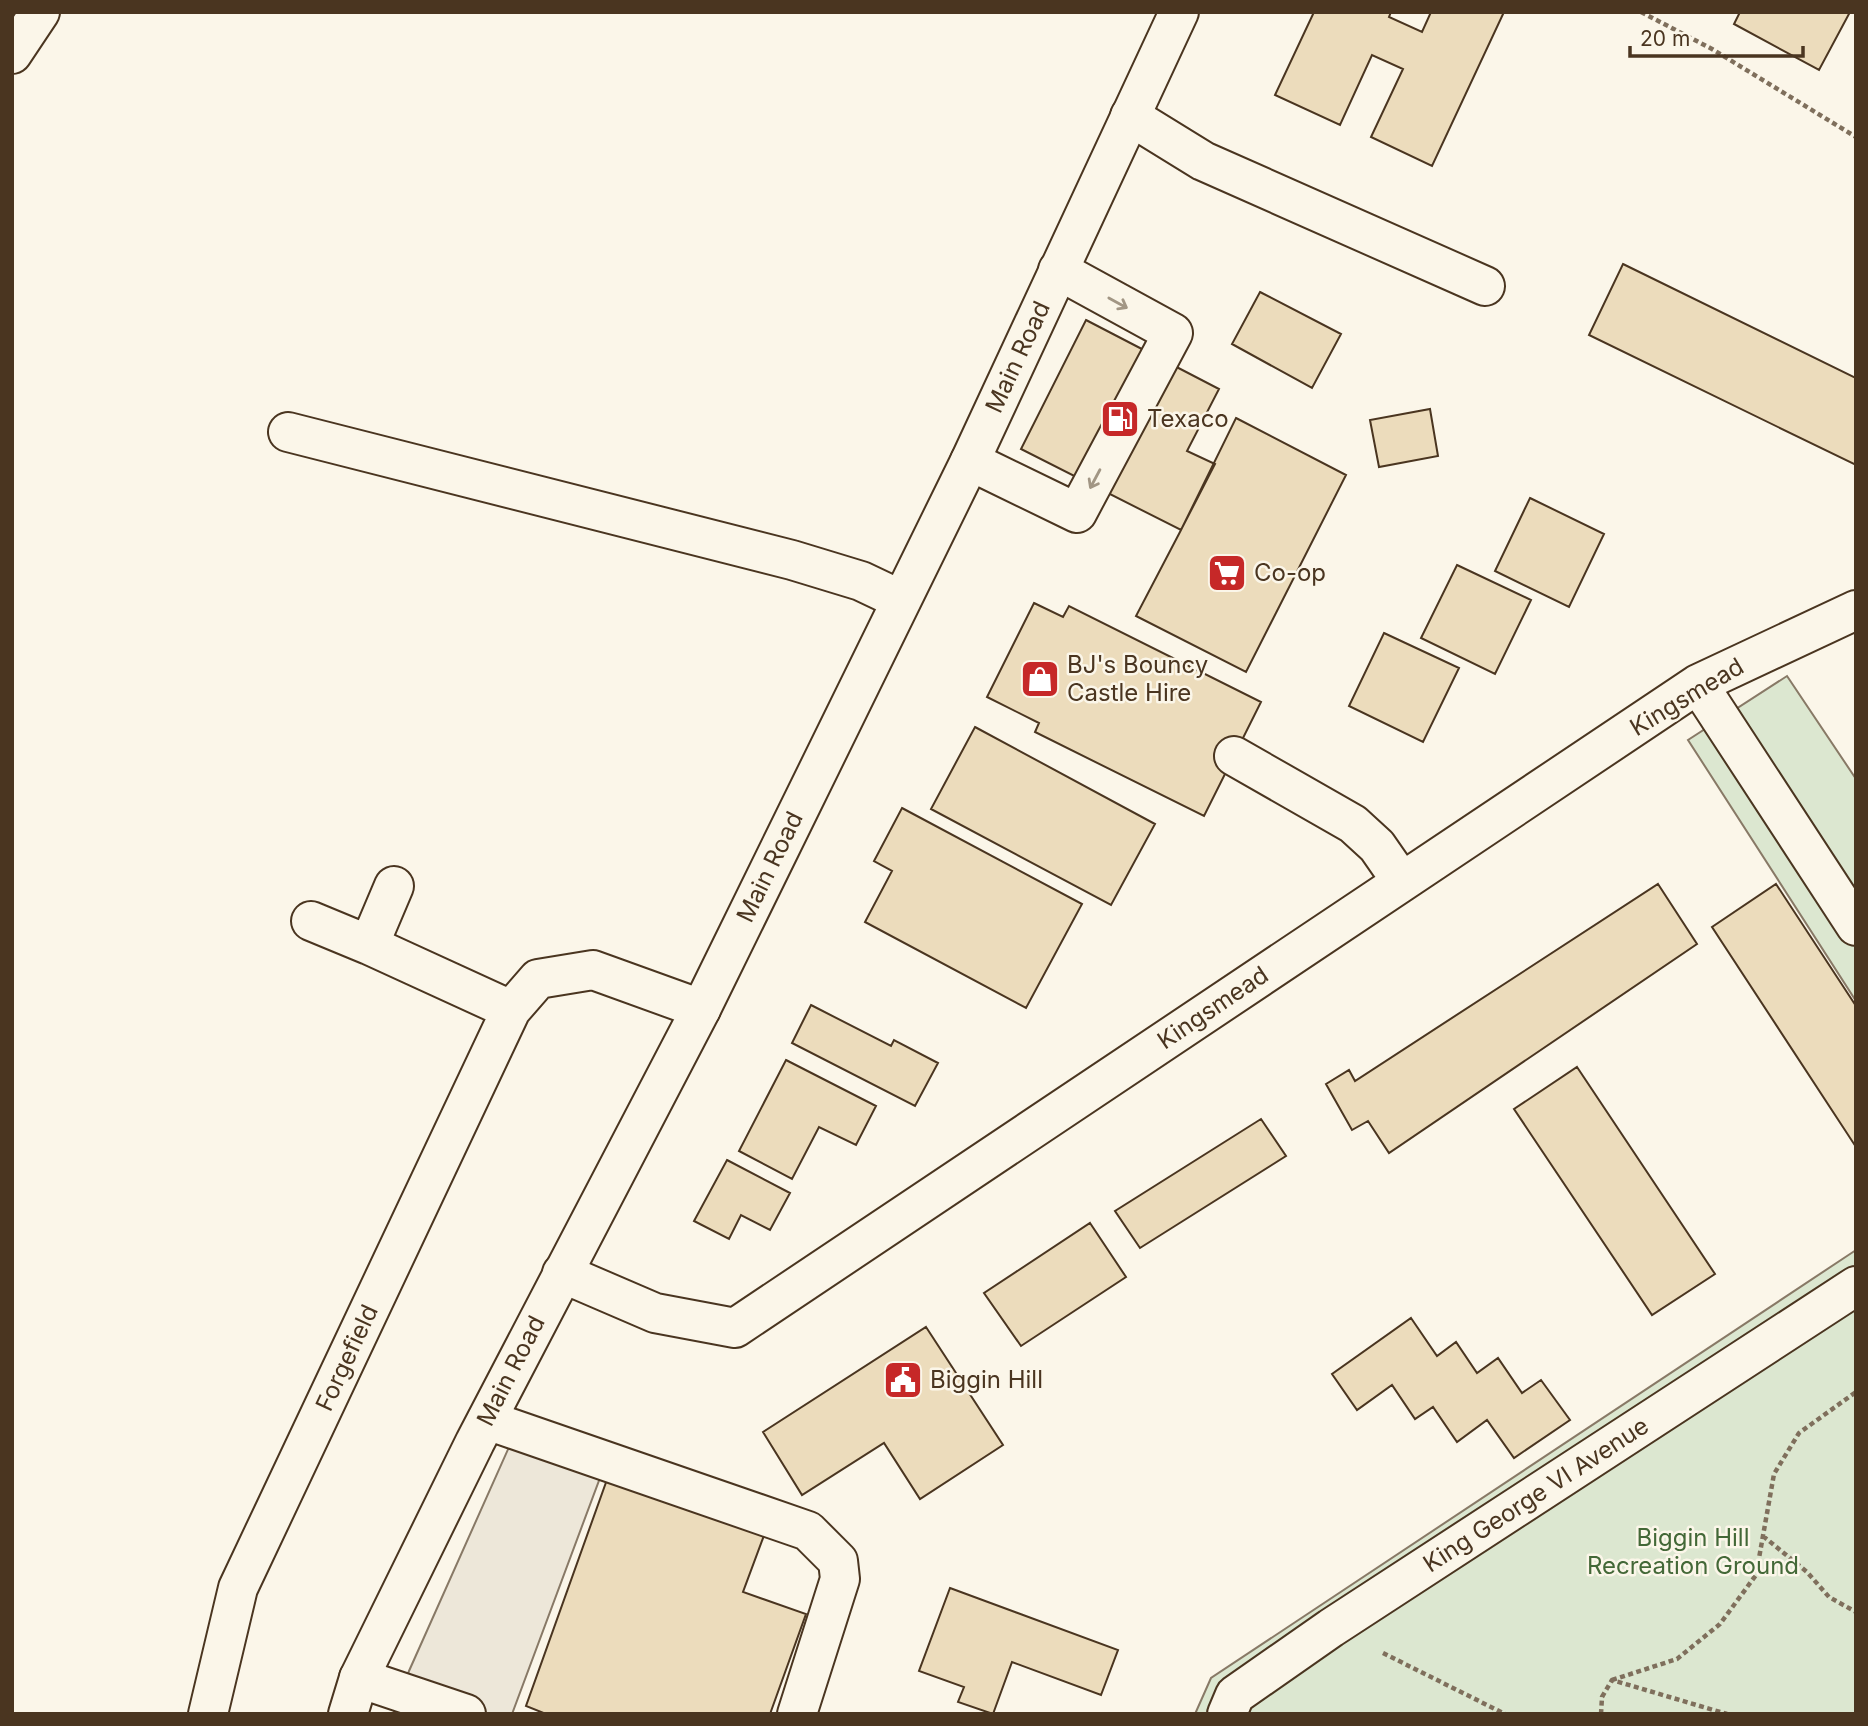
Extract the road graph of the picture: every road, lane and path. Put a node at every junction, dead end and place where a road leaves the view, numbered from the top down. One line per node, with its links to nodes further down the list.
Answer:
1 (40, 12): 4 (street)
2 (1179, 12): 5 (street, Main Road)
3 (1641, 12): 6 (path)
4 (12, 54)
5 (1130, 116): 7 (street, Main Road); 8 (street)
6 (1856, 137)
7 (1058, 270): 10 (street, Main Road); 10 (street, one-way to 10)
8 (1485, 286)
9 (288, 432): 11 (street)
10 (970, 461): 11 (street, Main Road)
11 (901, 600): 20 (street, Main Road)
12 (1856, 610): 13 (street, Kingsmead)
13 (1698, 684): 15 (street, Kingsmead); 18 (street)
14 (1234, 756): 15 (street)
15 (1402, 882): 22 (street, Kingsmead)
16 (394, 886): 19 (street)
17 (311, 921): 19 (street)
18 (1856, 926)
19 (369, 945): 21 (street)
20 (701, 1009): 21 (street, Forgefield); 22 (street, Main Road)
21 (510, 1010): 31 (street, Forgefield)
22 (562, 1273): 25 (street, Main Road)
23 (1856, 1286): 28 (street, King George VI Avenue)
24 (1856, 1392): 26 (path)
25 (486, 1420): 30 (street, Main Road); 33 (street)
26 (1763, 1536): 27 (path); 29 (path)
27 (1856, 1612)
28 (1331, 1628): 34 (street, King George VI Avenue); 35 (path)
29 (1612, 1679): 36 (path); 37 (path)
30 (354, 1696): 32 (street)
31 (208, 1714)
32 (466, 1714)
33 (797, 1714)
34 (1227, 1714)
35 (1505, 1714)
36 (1601, 1714)
37 (1727, 1714)

